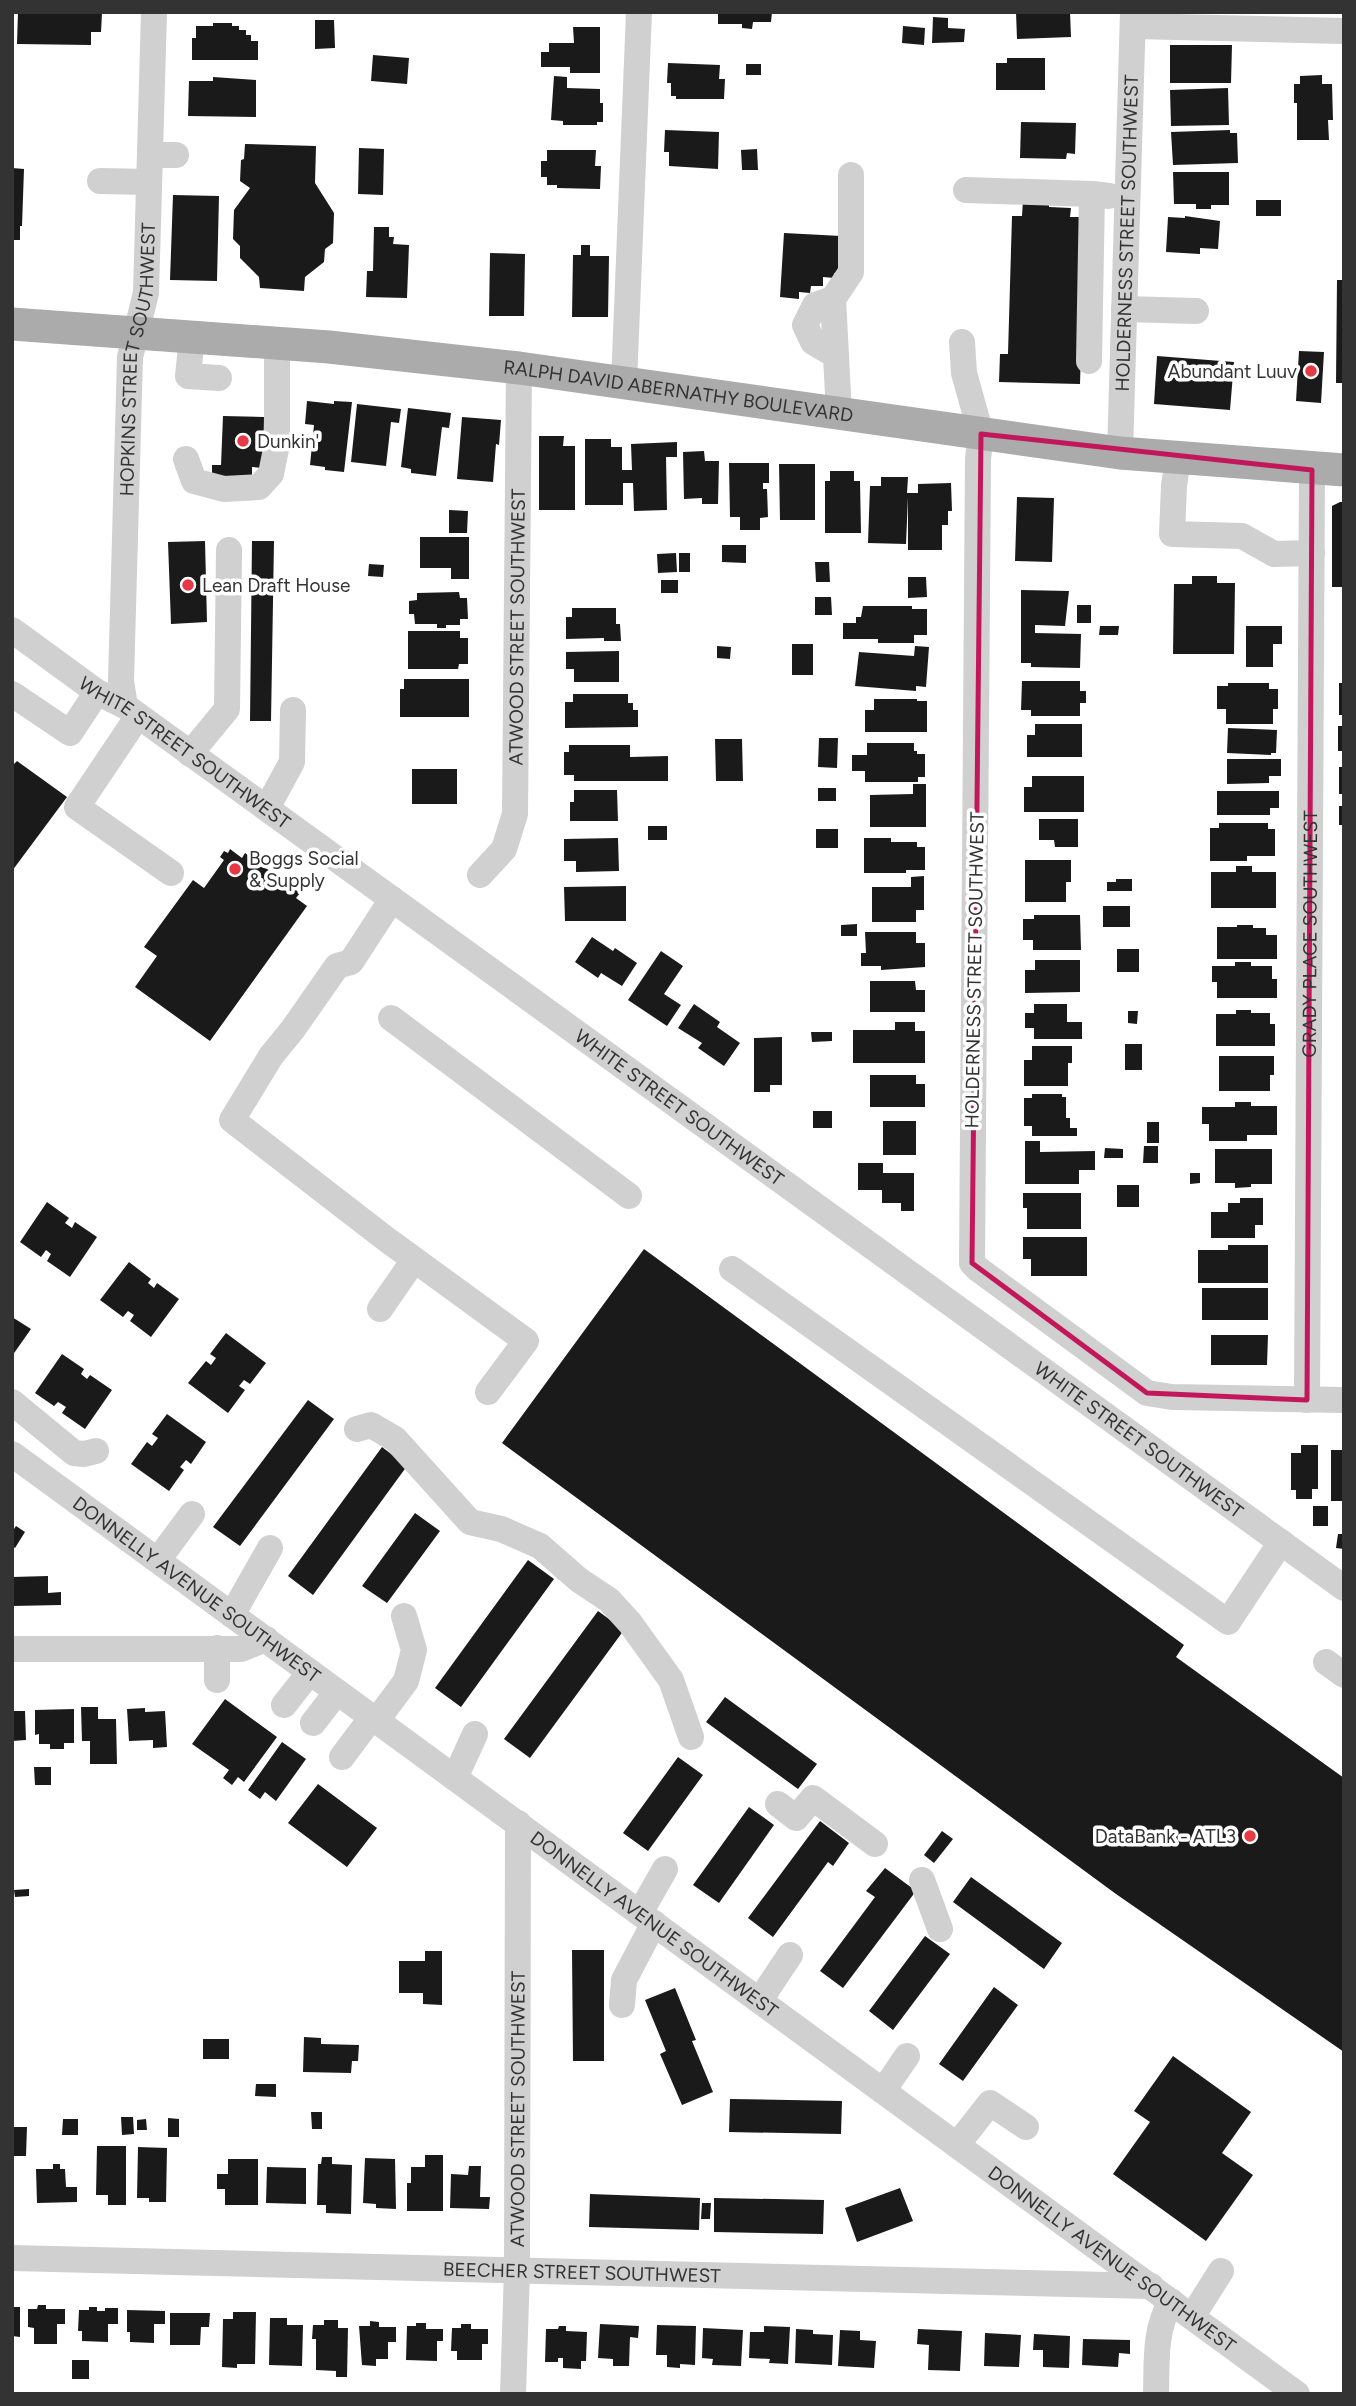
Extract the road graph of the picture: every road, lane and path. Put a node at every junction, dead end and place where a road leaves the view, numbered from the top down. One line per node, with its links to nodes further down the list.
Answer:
1 (154, 12): 7 (street, HOPKINS STREET SOUTHWEST)
2 (639, 12): 21 (street)
3 (1133, 19): 4 (street); 10 (street, HOLDERNESS STREET SOUTHWEST)
4 (1344, 31)
5 (851, 175): 22 (street)
6 (100, 181): 7 (street)
7 (149, 182): 14 (street, HOPKINS STREET SOUTHWEST)
8 (966, 190): 9 (street)
9 (1092, 194): 10 (street); 18 (street)
10 (1128, 199): 11 (street, HOLDERNESS STREET SOUTHWEST)
11 (1124, 309): 12 (street); 24 (street, HOLDERNESS STREET SOUTHWEST)
12 (1196, 311)
13 (12, 324): 14 (main road, RALPH DAVID ABERNATHY BOULEVARD)
14 (135, 333): 15 (main road, RALPH DAVID ABERNATHY BOULEVARD); 34 (street, HOPKINS STREET SOUTHWEST)
15 (192, 337): 17 (main road, RALPH DAVID ABERNATHY BOULEVARD); 20 (street)
16 (962, 342): 23 (street)
17 (277, 343): 19 (main road, RALPH DAVID ABERNATHY BOULEVARD); 26 (street)
18 (1089, 361)
19 (519, 368): 21 (main road, RALPH DAVID ABERNATHY BOULEVARD); 38 (street, ATWOOD STREET SOUTHWEST)
20 (219, 378)
21 (624, 383): 22 (main road, RALPH DAVID ABERNATHY BOULEVARD)
22 (839, 413): 23 (main road, RALPH DAVID ABERNATHY BOULEVARD)
23 (981, 433): 24 (main road, RALPH DAVID ABERNATHY BOULEVARD); 46 (street, HOLDERNESS STREET SOUTHWEST)
24 (1120, 453): 25 (main road, RALPH DAVID ABERNATHY BOULEVARD)
25 (1178, 458): 27 (main road, RALPH DAVID ABERNATHY BOULEVARD); 29 (street)
26 (186, 459)
27 (1328, 470): 29 (street, GRADY PLACE SOUTHWEST)
28 (229, 550): 35 (street)
29 (1312, 553): 46 (street, GRADY PLACE SOUTHWEST)
30 (16, 641): 31 (street, WHITE STREET SOUTHWEST)
31 (97, 692): 32 (street); 34 (street, WHITE STREET SOUTHWEST)
32 (12, 694)
33 (293, 710): 36 (street)
34 (132, 711): 35 (street, WHITE STREET SOUTHWEST); 37 (street)
35 (190, 754): 36 (street, WHITE STREET SOUTHWEST)
36 (267, 808): 39 (street, WHITE STREET SOUTHWEST)
37 (171, 873)
38 (480, 875)
39 (392, 900): 42 (street); 53 (street, WHITE STREET SOUTHWEST)
40 (391, 1018): 41 (street)
41 (629, 1196)
42 (414, 1260): 44 (street); 45 (street)
43 (732, 1269): 53 (street)
44 (380, 1309)
45 (488, 1392)
46 (1307, 1400): 47 (street)
47 (1344, 1400)
48 (12, 1402): 51 (street)
49 (357, 1429): 69 (street)
50 (12, 1454): 51 (street, DONNELLY AVENUE SOUTHWEST)
51 (69, 1496): 55 (street, DONNELLY AVENUE SOUTHWEST)
52 (192, 1514): 55 (street)
53 (1281, 1542): 56 (street, WHITE STREET SOUTHWEST)
54 (270, 1548): 57 (street)
55 (158, 1560): 57 (street, DONNELLY AVENUE SOUTHWEST)
56 (1344, 1588)
57 (233, 1615): 59 (street, DONNELLY AVENUE SOUTHWEST)
58 (404, 1616): 66 (street)
59 (266, 1639): 60 (street); 62 (street, DONNELLY AVENUE SOUTHWEST)
60 (217, 1648): 61 (street); 63 (street)
61 (12, 1649)
62 (310, 1671): 64 (street, DONNELLY AVENUE SOUTHWEST); 65 (street)
63 (217, 1680)
64 (337, 1692): 66 (street, DONNELLY AVENUE SOUTHWEST); 67 (street)
65 (284, 1706)
66 (375, 1719): 70 (street); 71 (street, DONNELLY AVENUE SOUTHWEST)
67 (313, 1723)
68 (475, 1734): 71 (street)
69 (691, 1737)
70 (342, 1758)
71 (455, 1777): 73 (street, DONNELLY AVENUE SOUTHWEST)
72 (778, 1804): 74 (street)
73 (518, 1823): 77 (street, DONNELLY AVENUE SOUTHWEST); 87 (street, ATWOOD STREET SOUTHWEST)
74 (875, 1844)
75 (665, 1869): 77 (street)
76 (922, 1880): 78 (street)
77 (647, 1918): 80 (street, DONNELLY AVENUE SOUTHWEST); 81 (street)
78 (940, 1929)
79 (790, 1955): 80 (street)
80 (760, 2000): 83 (street, DONNELLY AVENUE SOUTHWEST)
81 (622, 2005)
82 (907, 2056): 83 (street)
83 (883, 2091): 85 (street, DONNELLY AVENUE SOUTHWEST)
84 (1026, 2127): 85 (street)
85 (957, 2145): 89 (street, DONNELLY AVENUE SOUTHWEST)
86 (12, 2258): 87 (street, BEECHER STREET SOUTHWEST)
87 (517, 2270): 89 (street, BEECHER STREET SOUTHWEST); 91 (street, ATWOOD STREET SOUTHWEST)
88 (1221, 2271): 90 (street)
89 (1161, 2294): 90 (street, DONNELLY AVENUE SOUTHWEST); 92 (street)
90 (1192, 2317): 93 (street, DONNELLY AVENUE SOUTHWEST)
91 (513, 2394)
92 (1156, 2394)
93 (1297, 2394)

